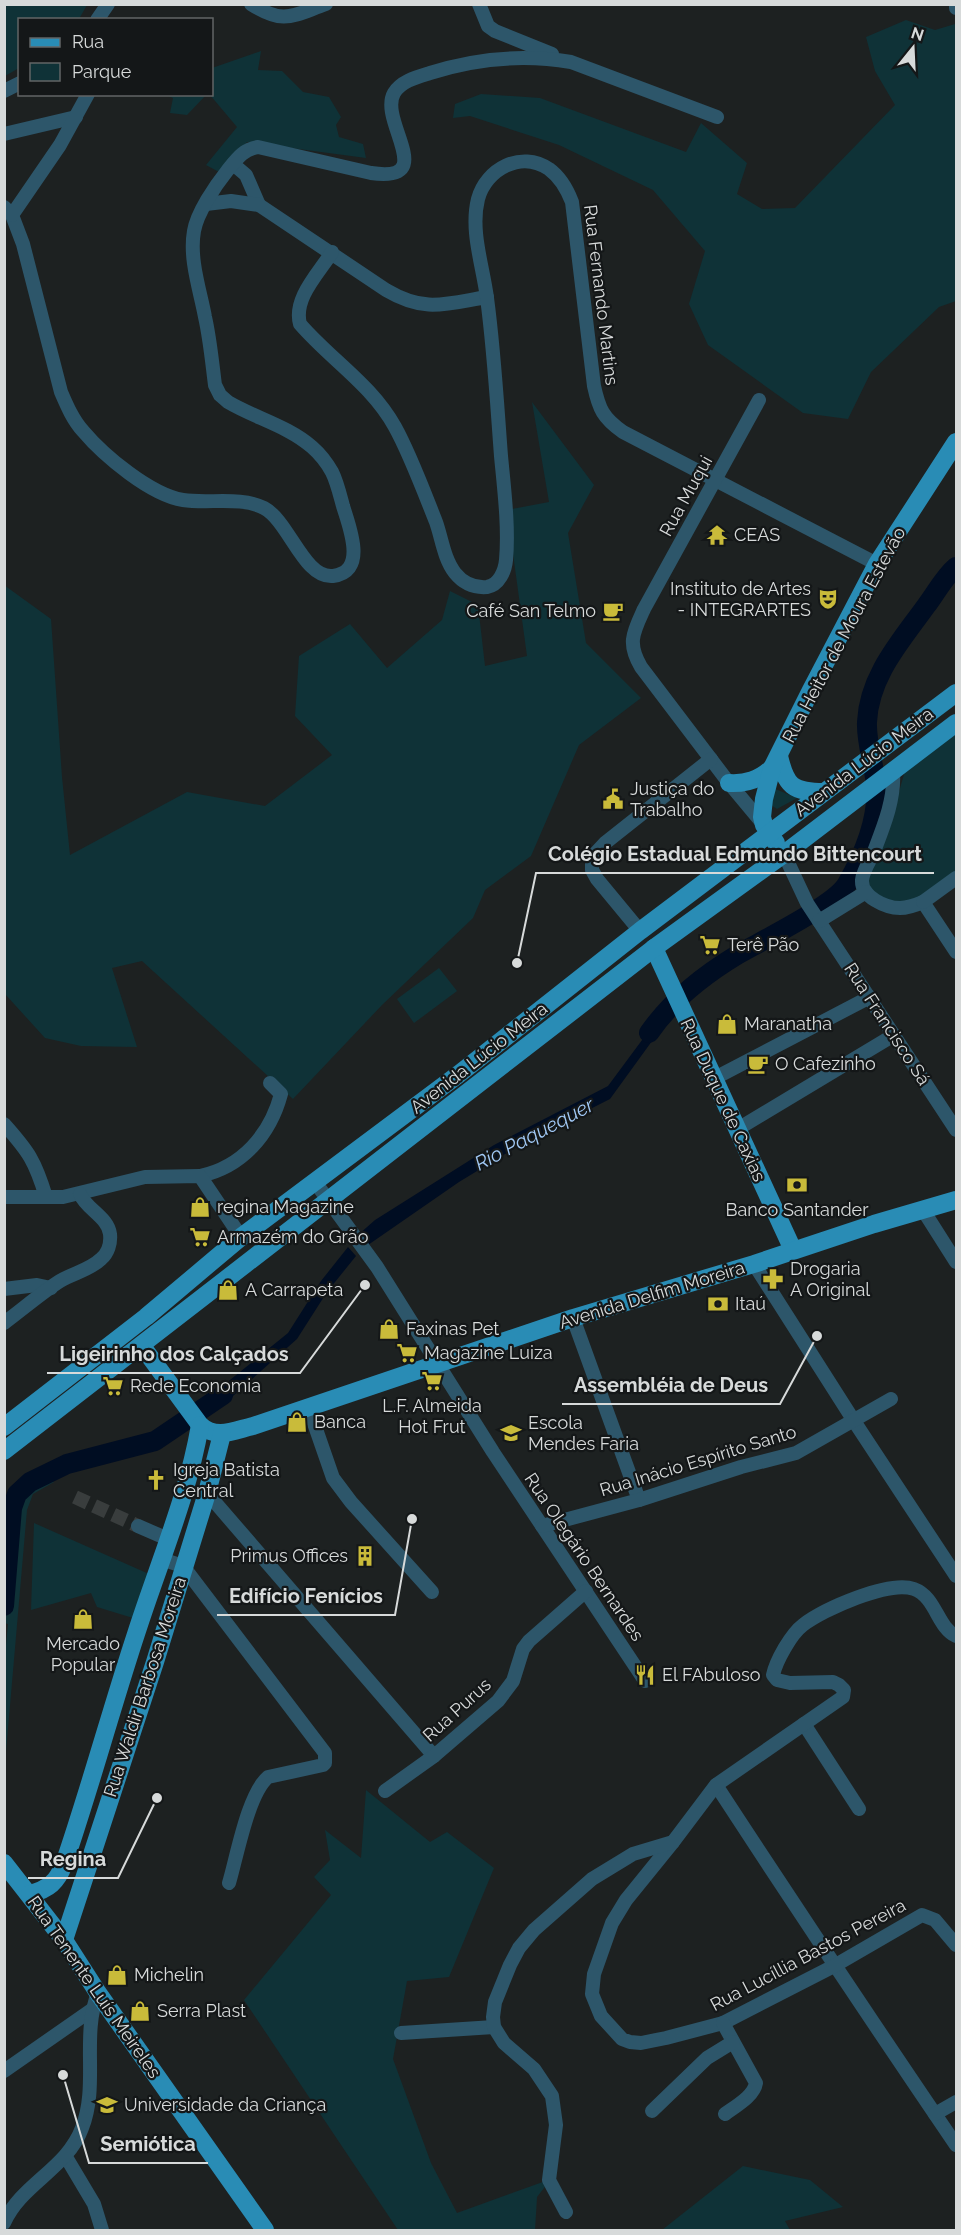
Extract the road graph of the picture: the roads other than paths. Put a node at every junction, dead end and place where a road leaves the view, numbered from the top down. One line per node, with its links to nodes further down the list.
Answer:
1 (108, 4): 5 (street)
2 (251, 4): 3 (street)
3 (326, 4)
4 (479, 4): 6 (street)
5 (98, 18)
6 (571, 62): 11 (street); 13 (street)
7 (18, 84): 8 (street)
8 (4, 91)
9 (87, 96): 10 (street)
10 (76, 117): 12 (street); 16 (street)
11 (717, 117)
12 (4, 134)
13 (233, 164): 14 (street); 15 (street)
14 (206, 204): 15 (street); 16 (street)
15 (259, 205): 17 (street)
16 (8, 211)
17 (332, 252): 18 (street); 18 (street, Rua Fernando Martins)
18 (487, 297): 21 (street, Rua Fernando Martins)
19 (759, 400): 21 (street, Rua Muqui)
20 (957, 442): 22 (main road, Rua Heitor de Moura Estevão)
21 (716, 480): 22 (street, Rua Fernando Martins); 25 (street, Rua Muqui)
22 (878, 564): 26 (main road, Rua Heitor de Moura Estevão)
23 (957, 693): 29 (main road, Avenida Lúcio Meira)
24 (957, 723): 27 (main road, Avenida Lúcio Meira)
25 (711, 759): 28 (street); 36 (street)
26 (776, 762): 28 (main road); 29 (main road); 30 (main road, Rua Heitor de Moura Estevão)
27 (889, 775): 31 (main road, Avenida Lúcio Meira); 33 (street)
28 (729, 783): 30 (street)
29 (824, 792): 30 (main road, Avenida Lúcio Meira)
30 (766, 829): 31 (main road); 36 (main road, Avenida Lúcio Meira)
31 (784, 854): 35 (street, Rua Francisco Sá); 37 (main road, Avenida Lúcio Meira)
32 (957, 878): 34 (street)
33 (866, 892): 34 (street); 35 (street)
34 (923, 902): 38 (street)
35 (818, 919): 39 (street, Rua Francisco Sá)
36 (640, 931): 47 (main road, Avenida Lúcio Meira)
37 (654, 948): 41 (main road, Rua Duque de Caxias); 51 (main road, Avenida Lúcio Meira)
38 (957, 952)
39 (870, 997): 40 (street, Rua Francisco Sá); 41 (street)
40 (894, 1035): 44 (street); 45 (street, Rua Francisco Sá)
41 (713, 1079): 44 (main road, Rua Duque de Caxias)
42 (270, 1083): 46 (street)
43 (4, 1124): 50 (street)
44 (736, 1130): 55 (main road, Rua Duque de Caxias)
45 (957, 1130)
46 (200, 1176): 48 (street); 54 (street)
47 (315, 1182): 51 (street, Rua Olegário Bernardes); 54 (main road, Avenida Lúcio Meira)
48 (80, 1194): 50 (street); 58 (street)
49 (4, 1197): 50 (street)
50 (46, 1197)
51 (328, 1200): 62 (main road, Avenida Lúcio Meira); 63 (street, Rua Olegário Bernardes)
52 (957, 1200): 53 (main road, Avenida Delfim Moreira)
53 (923, 1210): 55 (main road, Avenida Delfim Moreira); 56 (street)
54 (241, 1237): 68 (main road, Avenida Lúcio Meira)
55 (793, 1250): 57 (main road, Avenida Delfim Moreira)
56 (957, 1262)
57 (754, 1264): 60 (main road, Avenida Delfim Moreira); 67 (street)
58 (51, 1288): 59 (street); 61 (street)
59 (4, 1289)
60 (573, 1318): 63 (main road, Avenida Delfim Moreira); 74 (street)
61 (4, 1323)
62 (142, 1346): 66 (main road); 71 (main road, Avenida Lúcio Meira)
63 (437, 1363): 65 (main road, Avenida Delfim Moreira); 76 (street, Rua Olegário Bernardes)
64 (891, 1399): 67 (street, Rua Inácio Espírito Santo)
65 (308, 1406): 69 (main road, Avenida Delfim Moreira); 81 (street)
66 (194, 1417): 69 (main road); 70 (main road, Rua Waldir Barbosa Moreira); 72 (street)
67 (854, 1421): 74 (street, Rua Inácio Espírito Santo); 80 (street)
68 (4, 1426)
69 (222, 1434): 72 (main road, Rua Waldir Barbosa Moreira)
70 (196, 1450): 72 (main road); 77 (main road, Rua Waldir Barbosa Moreira)
71 (4, 1451)
72 (216, 1456): 73 (main road, Rua Waldir Barbosa Moreira)
73 (207, 1492): 79 (main road, Rua Waldir Barbosa Moreira); 88 (street)
74 (639, 1500): 76 (street, Rua Inácio Espírito Santo)
75 (138, 1526): 77 (street)
76 (542, 1527): 82 (street, Rua Olegário Bernardes)
77 (168, 1539): 78 (main road, Rua Waldir Barbosa Moreira)
78 (161, 1559): 79 (street); 84 (main road, Rua Waldir Barbosa Moreira)
79 (183, 1566): 85 (main road, Rua Waldir Barbosa Moreira); 94 (street)
80 (957, 1576)
81 (432, 1592)
82 (586, 1592): 86 (street, Rua Olegário Bernardes); 88 (street, Rua Purus)
83 (957, 1636): 87 (street, Rua Lucíllia Bastos Pereira)
84 (130, 1654): 85 (main road); 95 (main road, Rua Waldir Barbosa Moreira)
85 (155, 1662): 96 (main road, Rua Waldir Barbosa Moreira)
86 (645, 1681)
87 (804, 1724): 89 (street, Rua Lucíllia Bastos Pereira); 91 (street)
88 (434, 1756): 90 (street, Rua Purus)
89 (716, 1785): 92 (street, Rua Lucíllia Bastos Pereira); 98 (street)
90 (386, 1791)
91 (859, 1809)
92 (673, 1842): 100 (street, Rua Lucíllia Bastos Pereira); 101 (street)
93 (6, 1864): 95 (main road, Rua Tenente Luís Meireles)
94 (229, 1883)
95 (30, 1894): 96 (main road, Rua Tenente Luís Meireles)
96 (64, 1940): 99 (main road, Rua Tenente Luís Meireles)
97 (957, 1945): 98 (street, Rua Lucíllia Bastos Pereira)
98 (834, 1966): 100 (street, Rua Lucíllia Bastos Pereira); 108 (street)
99 (95, 2001): 104 (street); 110 (street); 114 (main road, Rua Tenente Luís Meireles)
100 (723, 2023): 103 (street)
101 (494, 2027): 102 (street); 111 (street)
102 (401, 2033)
103 (733, 2042): 106 (street); 107 (street)
104 (4, 2071)
105 (957, 2102): 108 (street)
106 (652, 2112)
107 (725, 2114)
108 (935, 2114): 109 (street)
109 (957, 2145)
110 (66, 2157): 112 (street); 113 (street)
111 (566, 2212)
112 (4, 2223)
113 (102, 2230)
114 (265, 2230)

